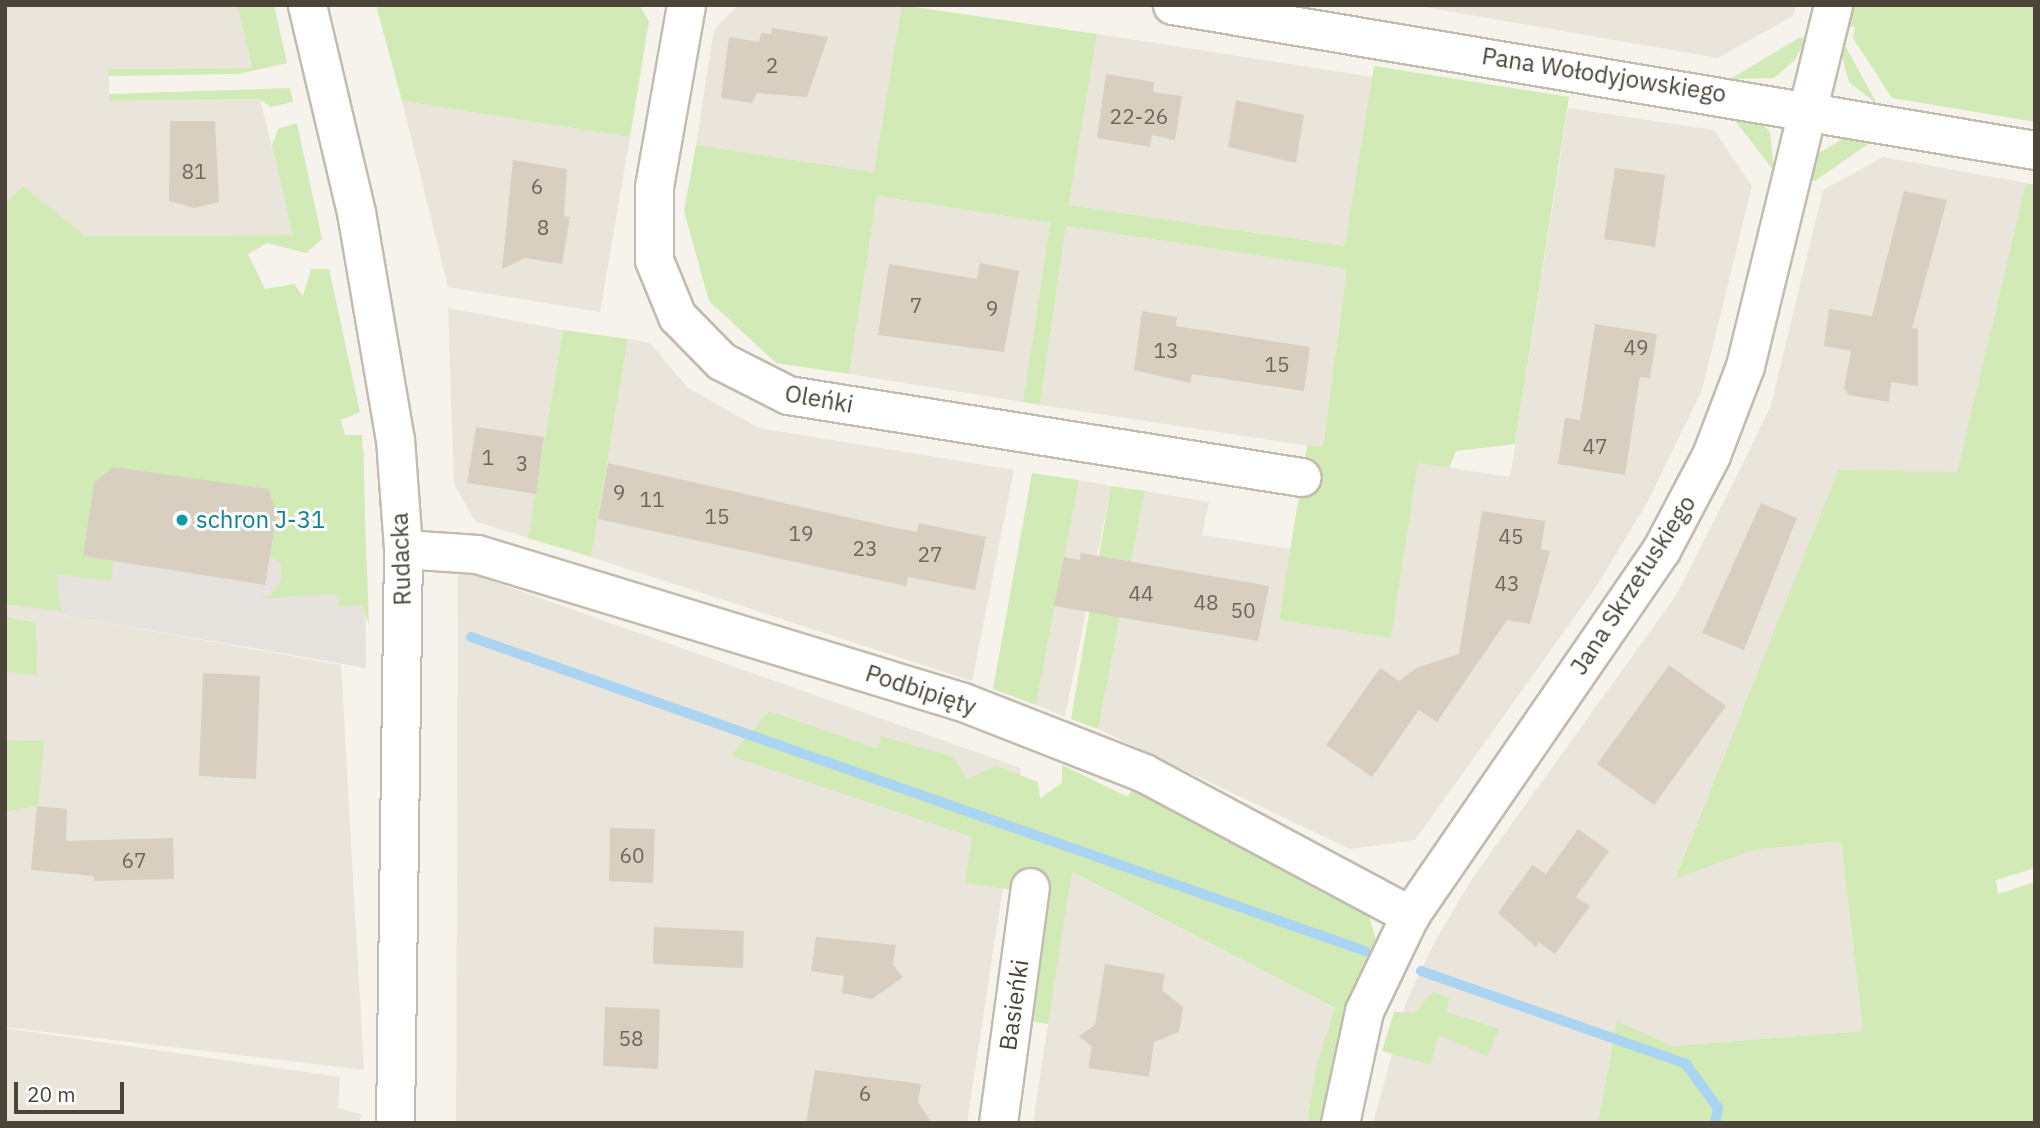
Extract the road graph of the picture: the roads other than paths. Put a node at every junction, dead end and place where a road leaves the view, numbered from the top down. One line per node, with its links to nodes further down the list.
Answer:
1 (307, 5): 8 (street, Rudacka)
2 (686, 5): 7 (street, Oleńki)
3 (1172, 5): 5 (street, Pana Wołodyjowskiego)
4 (1833, 5): 5 (street, Jana Skrzetuskiego)
5 (1807, 108): 6 (street, Pana Wołodyjowskiego); 10 (street, Jana Skrzetuskiego)
6 (2035, 150)
7 (1301, 477)
8 (403, 549): 10 (street, Podbipięty); 11 (street, Rudacka)
9 (1030, 887): 12 (street, Basieńki)
10 (1410, 915): 13 (street, Jana Skrzetuskiego)
11 (395, 1123)
12 (998, 1123)
13 (1340, 1123)

